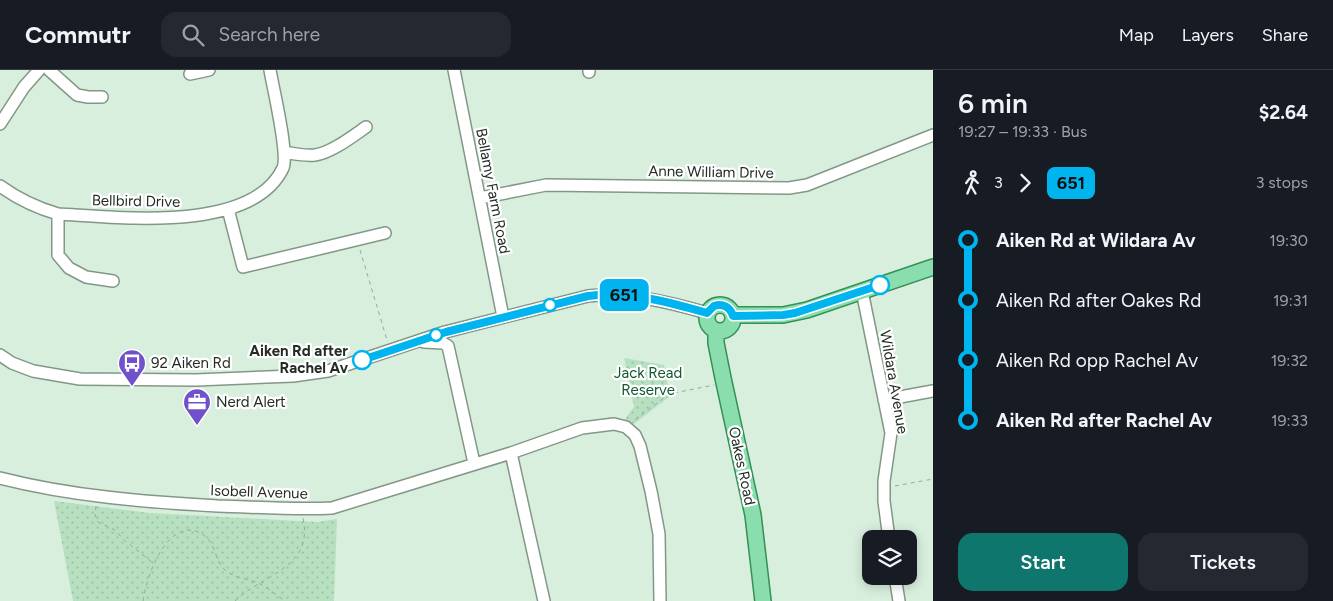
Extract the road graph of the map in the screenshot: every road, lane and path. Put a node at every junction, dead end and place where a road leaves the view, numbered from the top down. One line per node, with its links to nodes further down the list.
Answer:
1 (39, 70): 8 (street)
2 (49, 70): 7 (street)
3 (209, 70): 6 (street)
4 (270, 70): 11 (street, Bellbird Drive)
5 (454, 70): 13 (street, Bellamy Farm Road)
6 (190, 74)
7 (102, 97)
8 (0, 124)
9 (366, 127): 11 (street)
10 (933, 135): 13 (street, Anne William Drive)
11 (284, 152): 14 (street, Bellbird Drive)
12 (0, 186): 15 (street, Bellbird Drive)
13 (480, 198): 23 (street, Bellamy Farm Road)
14 (228, 209): 15 (street, Bellbird Drive); 17 (street)
15 (58, 214): 19 (street)
16 (386, 233): 17 (street)
17 (357, 240): 25 (path)
18 (933, 267): 20 (main road)
19 (113, 281)
20 (862, 291): 22 (main road); 30 (street, Wildara Avenue)
21 (707, 313): 22 (main road); 23 (street); 24 (main road)
22 (733, 316): 24 (main road)
23 (502, 317): 26 (street)
24 (716, 331): 28 (main road, Oakes Road)
25 (387, 341)
26 (417, 341): 27 (street); 33 (street)
27 (0, 355)
28 (724, 383): 31 (path); 48 (main road, Oakes Road)
29 (933, 391): 30 (street)
30 (884, 400): 36 (street, Wildara Avenue)
31 (626, 427): 32 (street, Isobell Avenue); 47 (street)
32 (511, 453): 33 (street, Isobell Avenue); 46 (street)
33 (474, 463): 38 (street, Isobell Avenue)
34 (0, 478): 37 (street, Isobell Avenue)
35 (933, 479): 36 (path)
36 (884, 488): 39 (street, Wildara Avenue)
37 (96, 495): 38 (street, Isobell Avenue); 40 (path)
38 (302, 510): 41 (path)
39 (888, 530)
40 (154, 563): 41 (path); 43 (path)
41 (259, 583): 44 (path); 45 (path)
42 (896, 585): 49 (street)
43 (143, 601)
44 (236, 601)
45 (285, 601)
46 (544, 601)
47 (660, 601)
48 (763, 601)
49 (899, 601)

